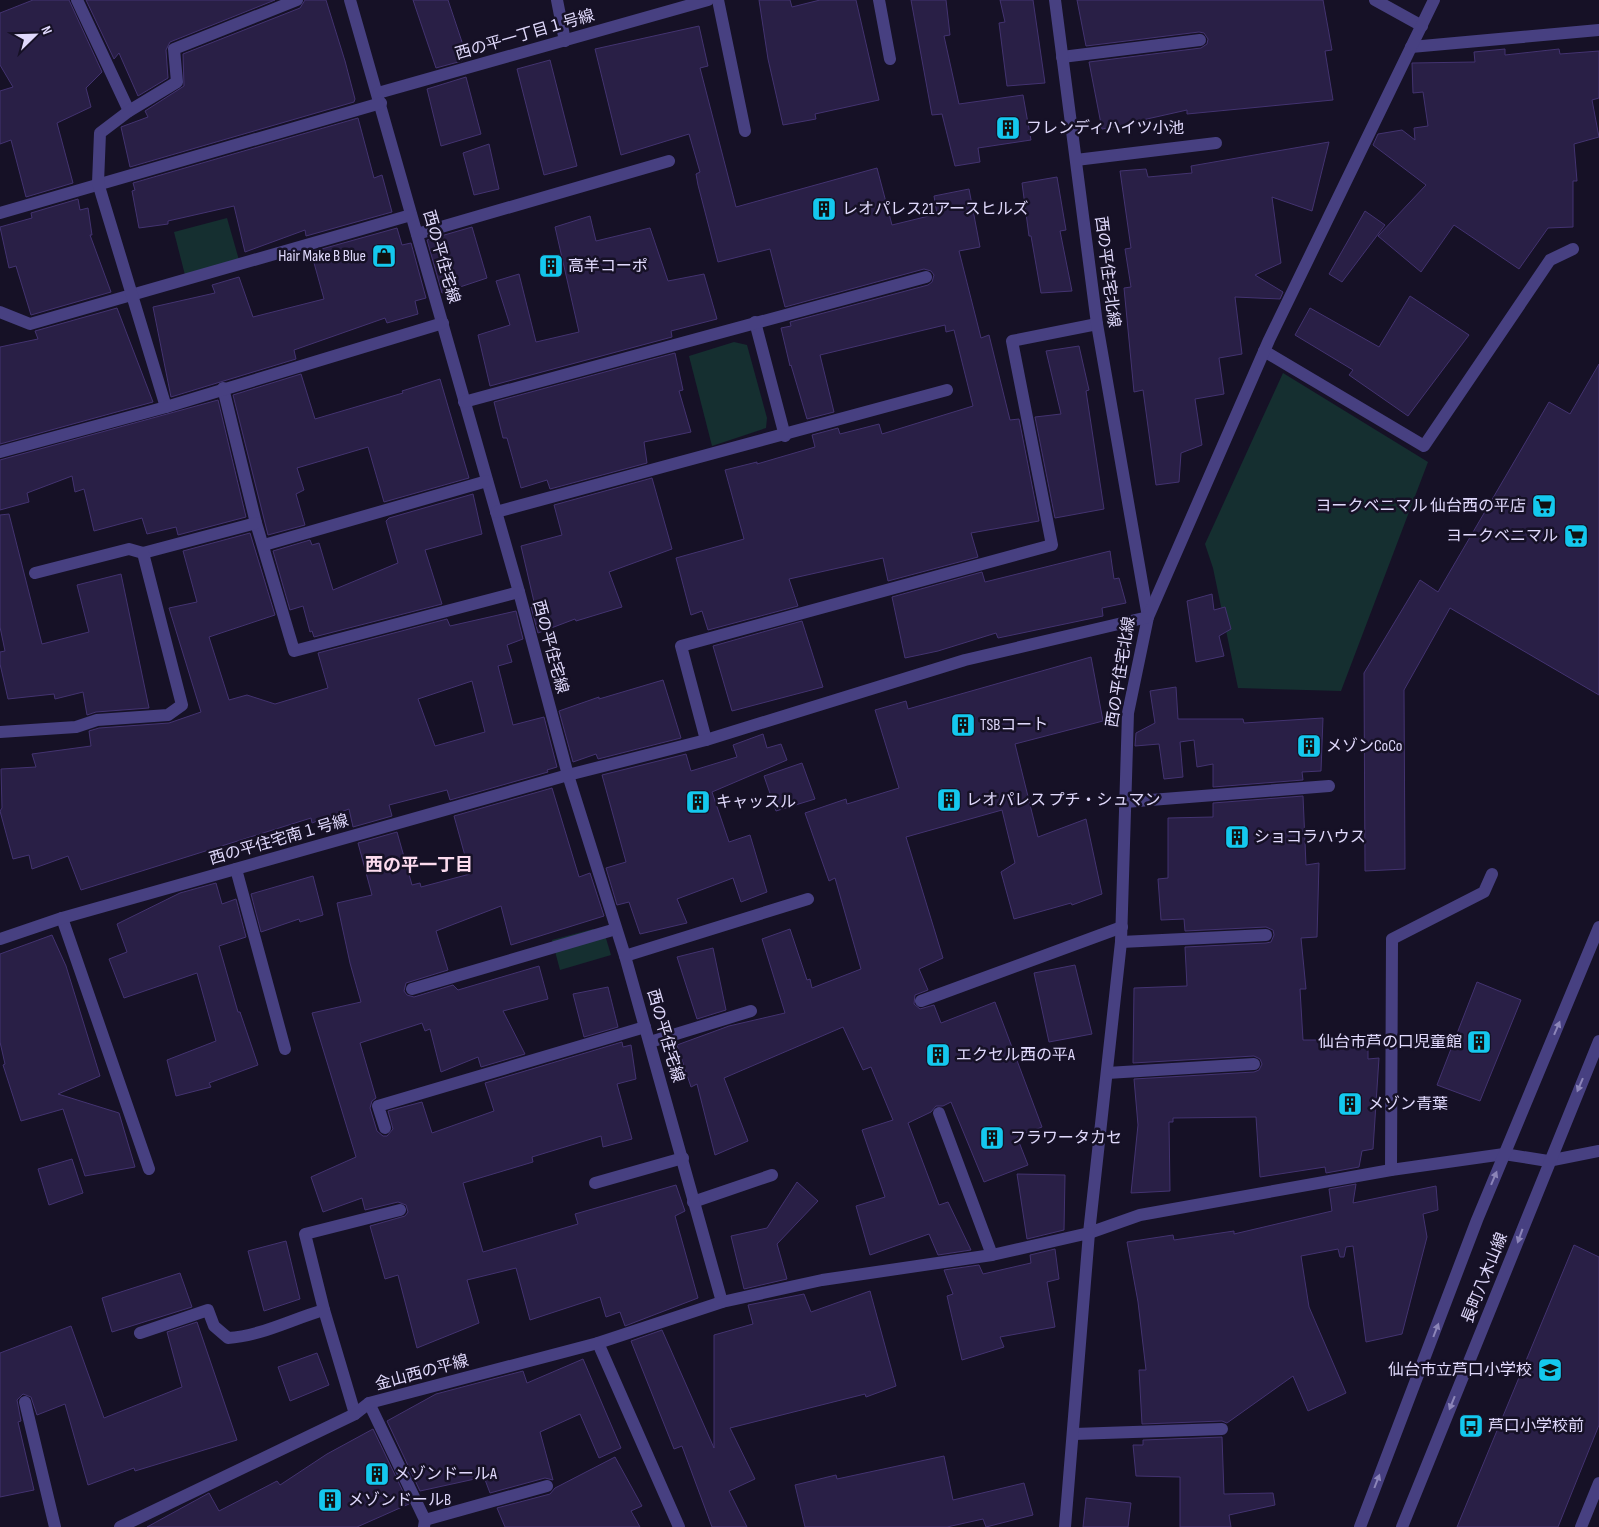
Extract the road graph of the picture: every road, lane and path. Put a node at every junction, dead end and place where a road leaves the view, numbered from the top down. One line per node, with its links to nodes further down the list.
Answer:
1 (77, 0): 19 (street)
2 (298, 0): 19 (street)
3 (350, 0): 18 (street, 西の平住宅線)
4 (557, 0): 14 (street)
5 (708, 0): 14 (street, 西の平一丁目１号線)
6 (718, 0): 20 (street)
7 (879, 0): 17 (street)
8 (1054, 0): 16 (street, 西の平住宅北線)
9 (1375, 0): 11 (street)
10 (1434, 0): 11 (street)
11 (1422, 26): 15 (street)
12 (1599, 30): 15 (street)
13 (1200, 40): 16 (street)
14 (565, 41): 18 (street, 西の平一丁目１号線)
15 (1410, 47): 35 (street)
16 (1062, 57): 22 (street, 西の平住宅北線)
17 (890, 59)
18 (380, 98): 24 (street, 西の平一丁目１号線); 26 (street, 西の平住宅線)
19 (129, 111): 24 (street)
20 (745, 130)
21 (1216, 143): 22 (street)
22 (1076, 160): 34 (street, 西の平住宅北線)
23 (668, 161): 27 (street)
24 (98, 183): 25 (street, 西の平一丁目１号線); 30 (street)
25 (0, 213)
26 (411, 215): 27 (street, 西の平住宅線); 30 (street)
27 (417, 234): 33 (street, 西の平住宅線)
28 (1573, 249): 35 (street)
29 (926, 277): 32 (street)
30 (131, 297): 31 (street); 39 (street)
31 (0, 312)
32 (755, 322): 38 (street); 40 (street)
33 (443, 323): 36 (street); 38 (street, 西の平住宅線)
34 (1097, 324): 49 (street, 西の平住宅北線); 51 (street)
35 (1264, 352): 49 (street)
36 (222, 388): 39 (street); 44 (street)
37 (947, 390): 40 (street)
38 (464, 402): 42 (street, 西の平住宅線)
39 (166, 407): 41 (street)
40 (785, 436): 43 (street)
41 (0, 452)
42 (487, 481): 43 (street, 西の平住宅線); 45 (street)
43 (496, 512): 48 (street, 西の平住宅線)
44 (256, 523): 45 (street); 46 (street)
45 (264, 545): 48 (street)
46 (143, 553): 47 (street); 50 (street)
47 (35, 573)
48 (519, 592): 52 (street, 西の平住宅線)
49 (1148, 617): 51 (street, 西の平住宅南１号線); 54 (street, 西の平住宅北線)
50 (0, 732)
51 (706, 740): 52 (street, 西の平住宅南１号線)
52 (568, 775): 55 (street, 西の平住宅南１号線); 61 (street, 西の平住宅線)
53 (1329, 786): 54 (street)
54 (1125, 802): 59 (street, 西の平住宅北線)
55 (236, 869): 58 (street, 西の平住宅南１号線); 72 (street)
56 (1492, 874): 82 (street)
57 (808, 899): 65 (street)
58 (62, 918): 63 (street, 西の平住宅南１号線); 81 (street)
59 (1122, 928): 64 (street, 西の平住宅北線); 67 (street)
60 (1599, 928): 78 (street, one-way to 60)
61 (616, 929): 65 (street, 西の平住宅線); 66 (street)
62 (1266, 935): 64 (street)
63 (0, 939)
64 (1121, 942): 74 (street, 西の平住宅北線)
65 (625, 956): 69 (street, 西の平住宅線)
66 (412, 989)
67 (920, 1001)
68 (751, 1011): 71 (street)
69 (646, 1027): 71 (street, 西の平住宅線); 76 (street)
70 (1599, 1041): 80 (street, 長町八木山線, one-way to 80)
71 (650, 1042): 79 (street, 西の平住宅線)
72 (285, 1049)
73 (1254, 1064): 74 (street)
74 (1107, 1073): 87 (street, 西の平住宅北線)
75 (939, 1113): 88 (street)
76 (385, 1128)
77 (1599, 1151): 80 (street)
78 (1504, 1154): 80 (street, 金山西の平線); 82 (street, 金山西の平線); 105 (street, one-way to 78)
79 (683, 1158): 84 (street); 85 (street, 西の平住宅線)
80 (1548, 1161): 106 (street, 長町八木山線, one-way to 106)
81 (149, 1169)
82 (1391, 1170): 87 (street, 金山西の平線)
83 (772, 1174): 85 (street)
84 (594, 1183)
85 (694, 1202): 89 (street, 西の平住宅線)
86 (400, 1210): 90 (street)
87 (1089, 1233): 88 (street, 金山西の平線); 97 (street, 西の平住宅北線)
88 (992, 1255): 89 (street, 金山西の平線)
89 (722, 1302): 92 (street, 金山西の平線)
90 (324, 1310): 91 (street); 95 (street)
91 (140, 1333)
92 (598, 1343): 94 (street, 金山西の平線); 103 (street)
93 (25, 1402): 102 (street)
94 (369, 1403): 95 (street, 金山西の平線); 100 (street)
95 (356, 1414): 101 (street, 金山西の平線)
96 (1222, 1429): 97 (street)
97 (1074, 1434): 104 (street, 西の平住宅北線)
98 (1599, 1483): 107 (street)
99 (547, 1486): 100 (street)
100 (424, 1523)
101 (126, 1526)
102 (55, 1527)
103 (679, 1527)
104 (1065, 1527)
105 (1360, 1527)
106 (1402, 1527)
107 (1581, 1527)

